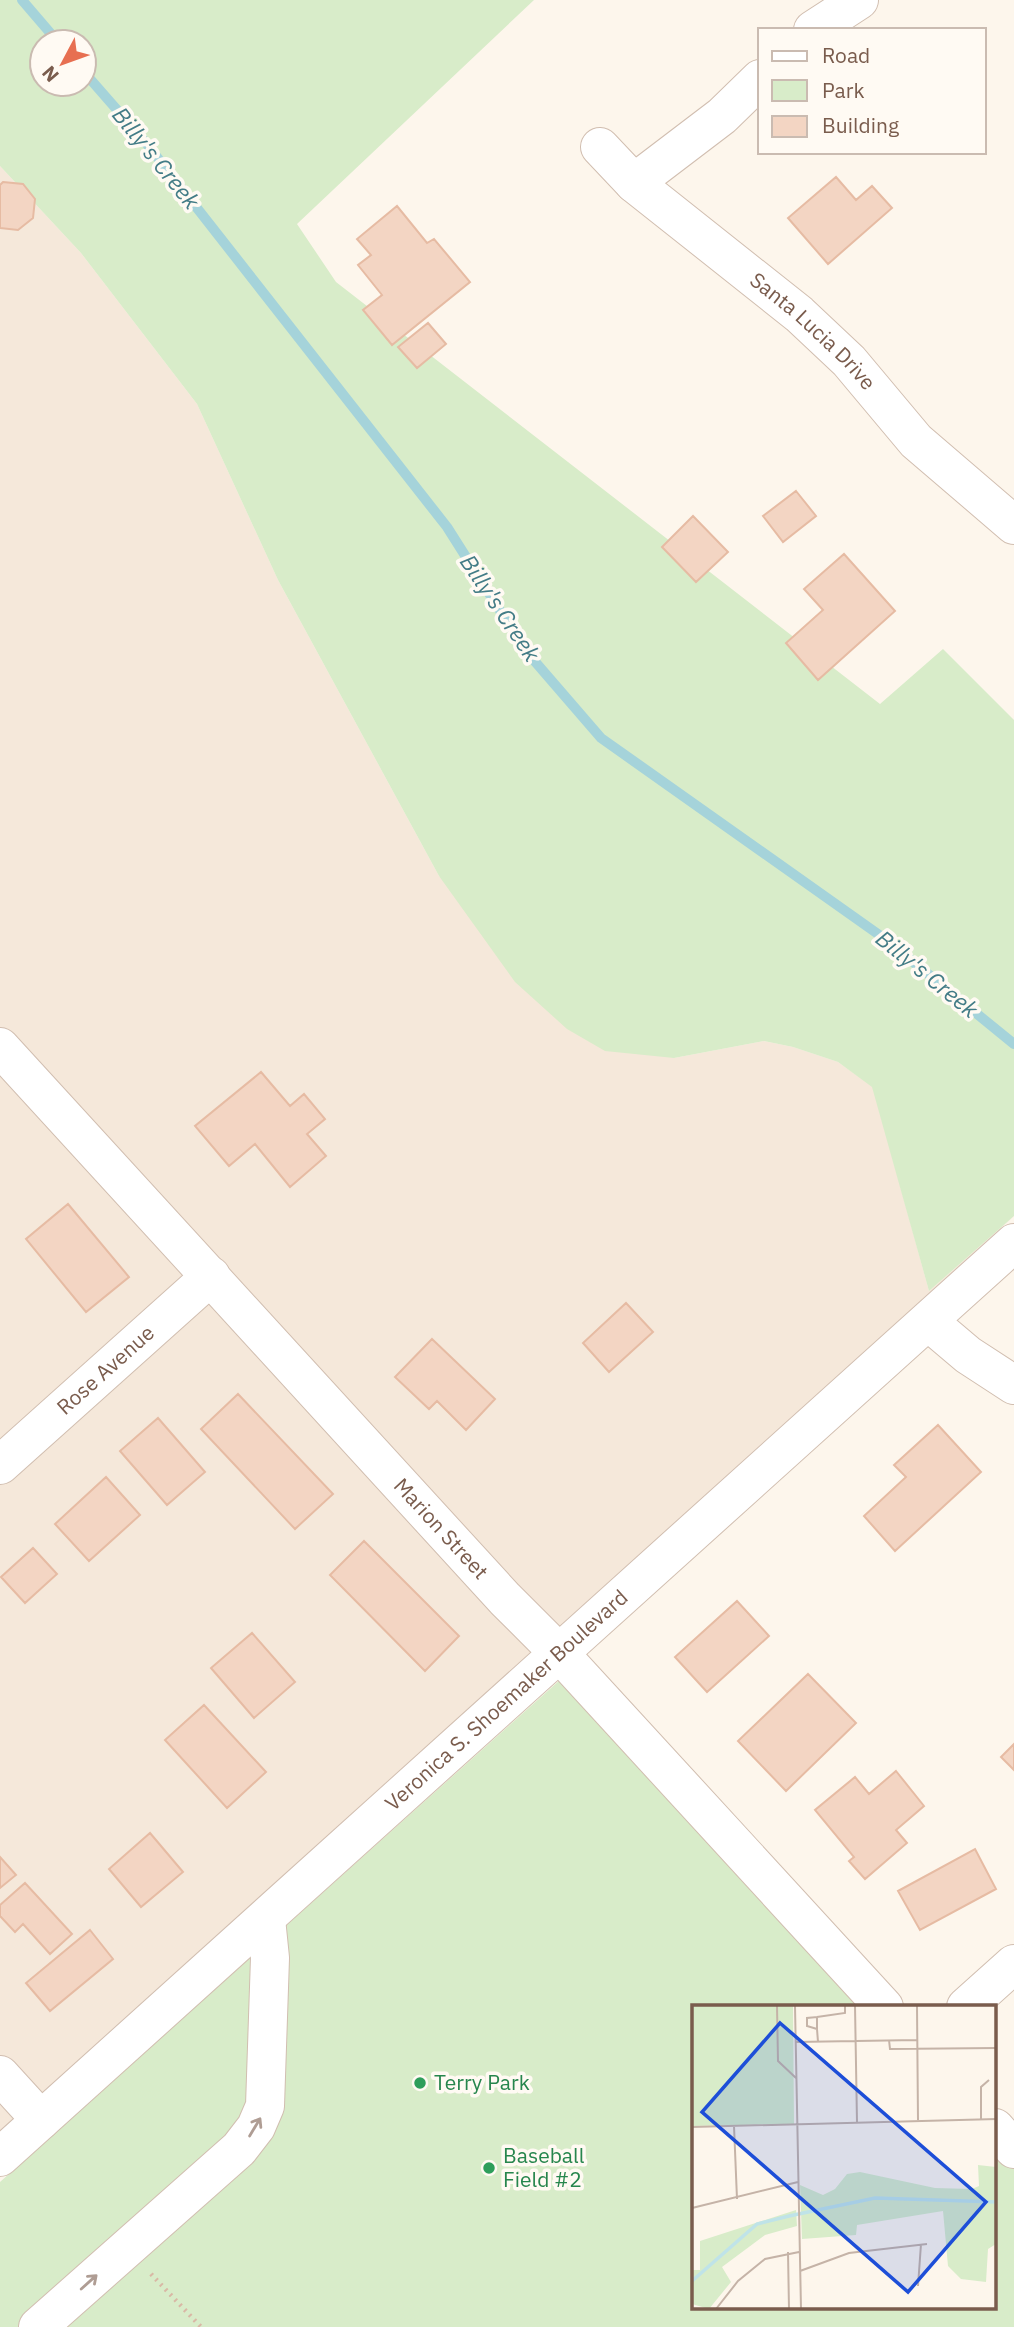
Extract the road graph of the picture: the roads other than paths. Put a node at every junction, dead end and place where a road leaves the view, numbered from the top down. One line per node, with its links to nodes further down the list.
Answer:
1 (859, 0): 2 (street)
2 (816, 28)
3 (758, 81): 5 (street)
4 (600, 147): 5 (street, Santa Lucia Drive)
5 (634, 183): 6 (street, Santa Lucia Drive)
6 (1014, 525)
7 (0, 1047): 9 (street, Marion Street)
8 (1014, 1243): 10 (street, Veronica S. Shoemaker Boulevard)
9 (211, 1276): 12 (street, Rose Avenue); 13 (street, Marion Street)
10 (929, 1322): 11 (street); 13 (street, Veronica S. Shoemaker Boulevard)
11 (1014, 1385)
12 (0, 1465)
13 (561, 1655): 14 (street, Veronica S. Shoemaker Boulevard); 16 (street, Marion Street)
14 (266, 1919): 19 (street, Veronica S. Shoemaker Boulevard); 23 (street, one-way to 14)
15 (1014, 1964): 17 (street)
16 (882, 2005)
17 (967, 2005)
18 (0, 2075): 19 (street)
19 (41, 2120): 22 (street, Veronica S. Shoemaker Boulevard)
20 (996, 2129): 21 (street)
21 (1014, 2149)
22 (0, 2157)
23 (38, 2327)

